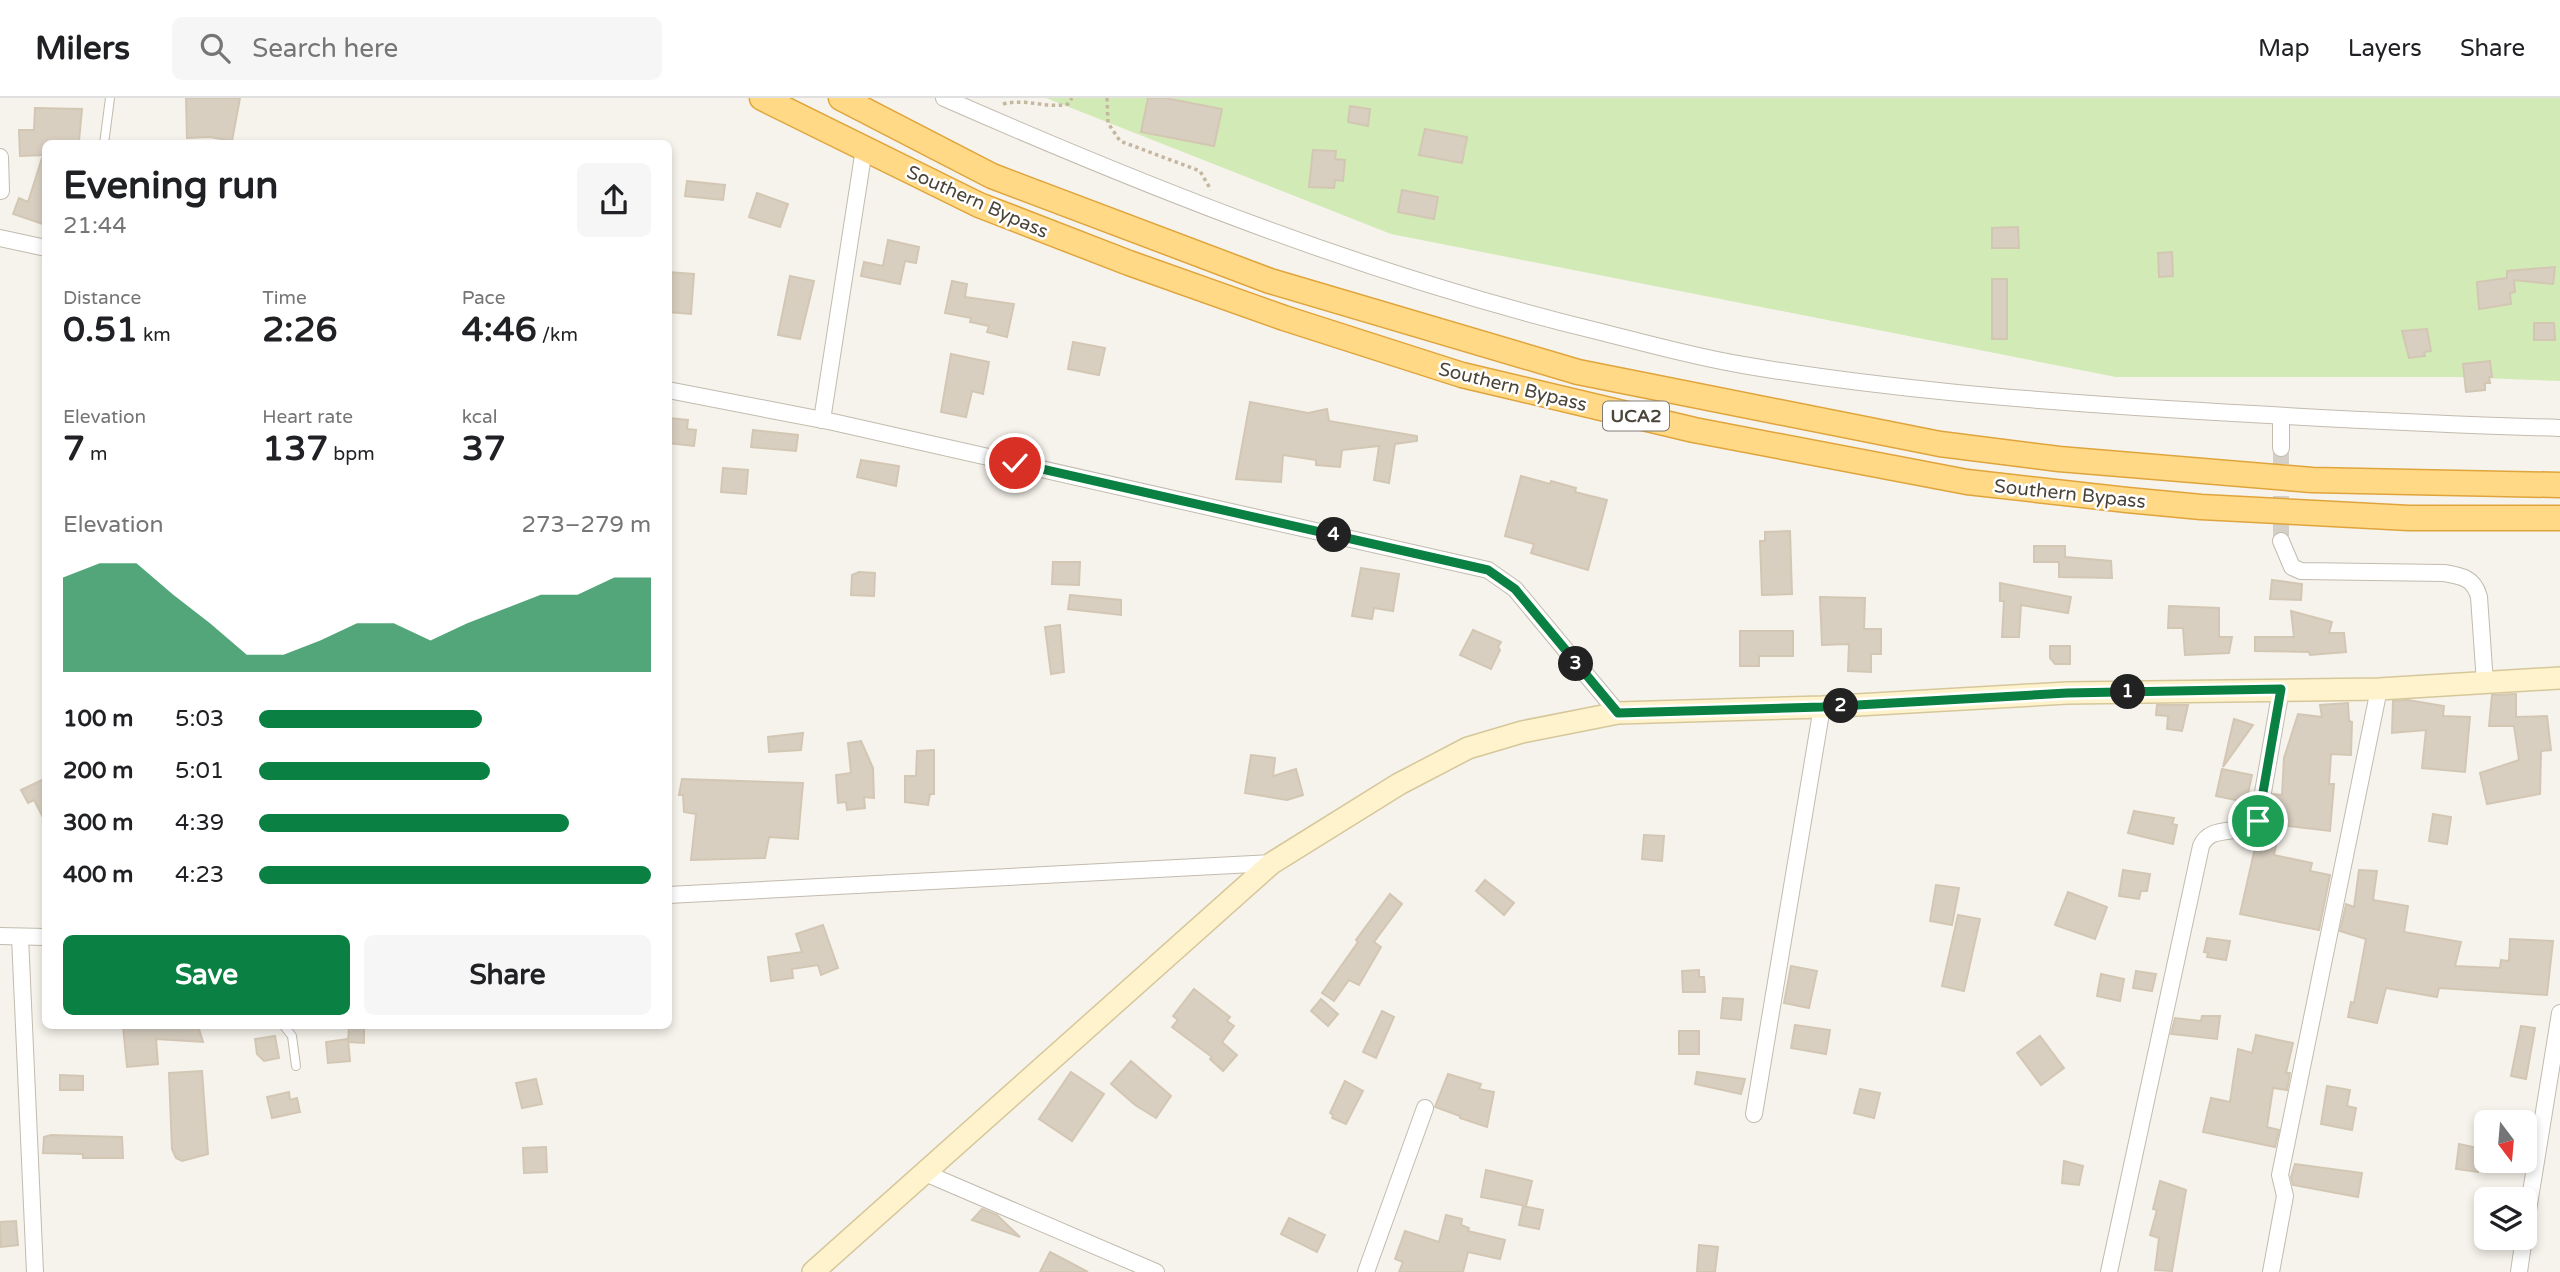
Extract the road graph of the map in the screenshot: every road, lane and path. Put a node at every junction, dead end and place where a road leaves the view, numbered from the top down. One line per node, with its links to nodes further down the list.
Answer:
1 (110, 98): 8 (lane)
2 (762, 98): 9 (highway, Southern Bypass / UCA2)
3 (841, 98): 20 (highway, Southern Bypass / UCA2)
4 (944, 98): 7 (street)
5 (1072, 98): 7 (path)
6 (1107, 98): 12 (path)
7 (978, 113): 12 (street)
8 (105, 140)
9 (864, 149): 17 (street); 21 (highway, Southern Bypass / UCA2)
10 (0, 157): 11 (street)
11 (1, 191)
12 (1219, 211): 16 (street)
13 (0, 238): 14 (street)
14 (42, 247)
15 (672, 391): 17 (street)
16 (2281, 416): 18 (street); 19 (street)
17 (822, 420): 28 (street)
18 (2560, 428)
19 (2281, 447)
20 (2560, 485)
21 (2560, 517)
22 (2281, 541): 24 (street)
23 (2560, 678): 24 (main road)
24 (2485, 683): 26 (main road)
25 (2281, 689): 26 (main road); 27 (main road); 47 (street)
26 (2379, 689): 48 (street)
27 (1822, 707): 28 (main road); 38 (street)
28 (1618, 713): 29 (main road)
29 (1272, 863): 30 (street); 39 (main road)
30 (672, 895)
31 (0, 936): 32 (street)
32 (20, 937): 33 (street); 43 (street)
33 (42, 937)
34 (2560, 1013): 40 (street)
35 (287, 1029): 36 (lane)
36 (296, 1066)
37 (1425, 1108): 46 (street)
38 (1754, 1114)
39 (925, 1173): 42 (street); 44 (main road)
40 (2532, 1187)
41 (2522, 1250): 49 (street)
42 (1124, 1265): 45 (street)
43 (35, 1272)
44 (813, 1272)
45 (1156, 1272)
46 (1366, 1272)
47 (2109, 1272)
48 (2271, 1272)
49 (2519, 1272)

